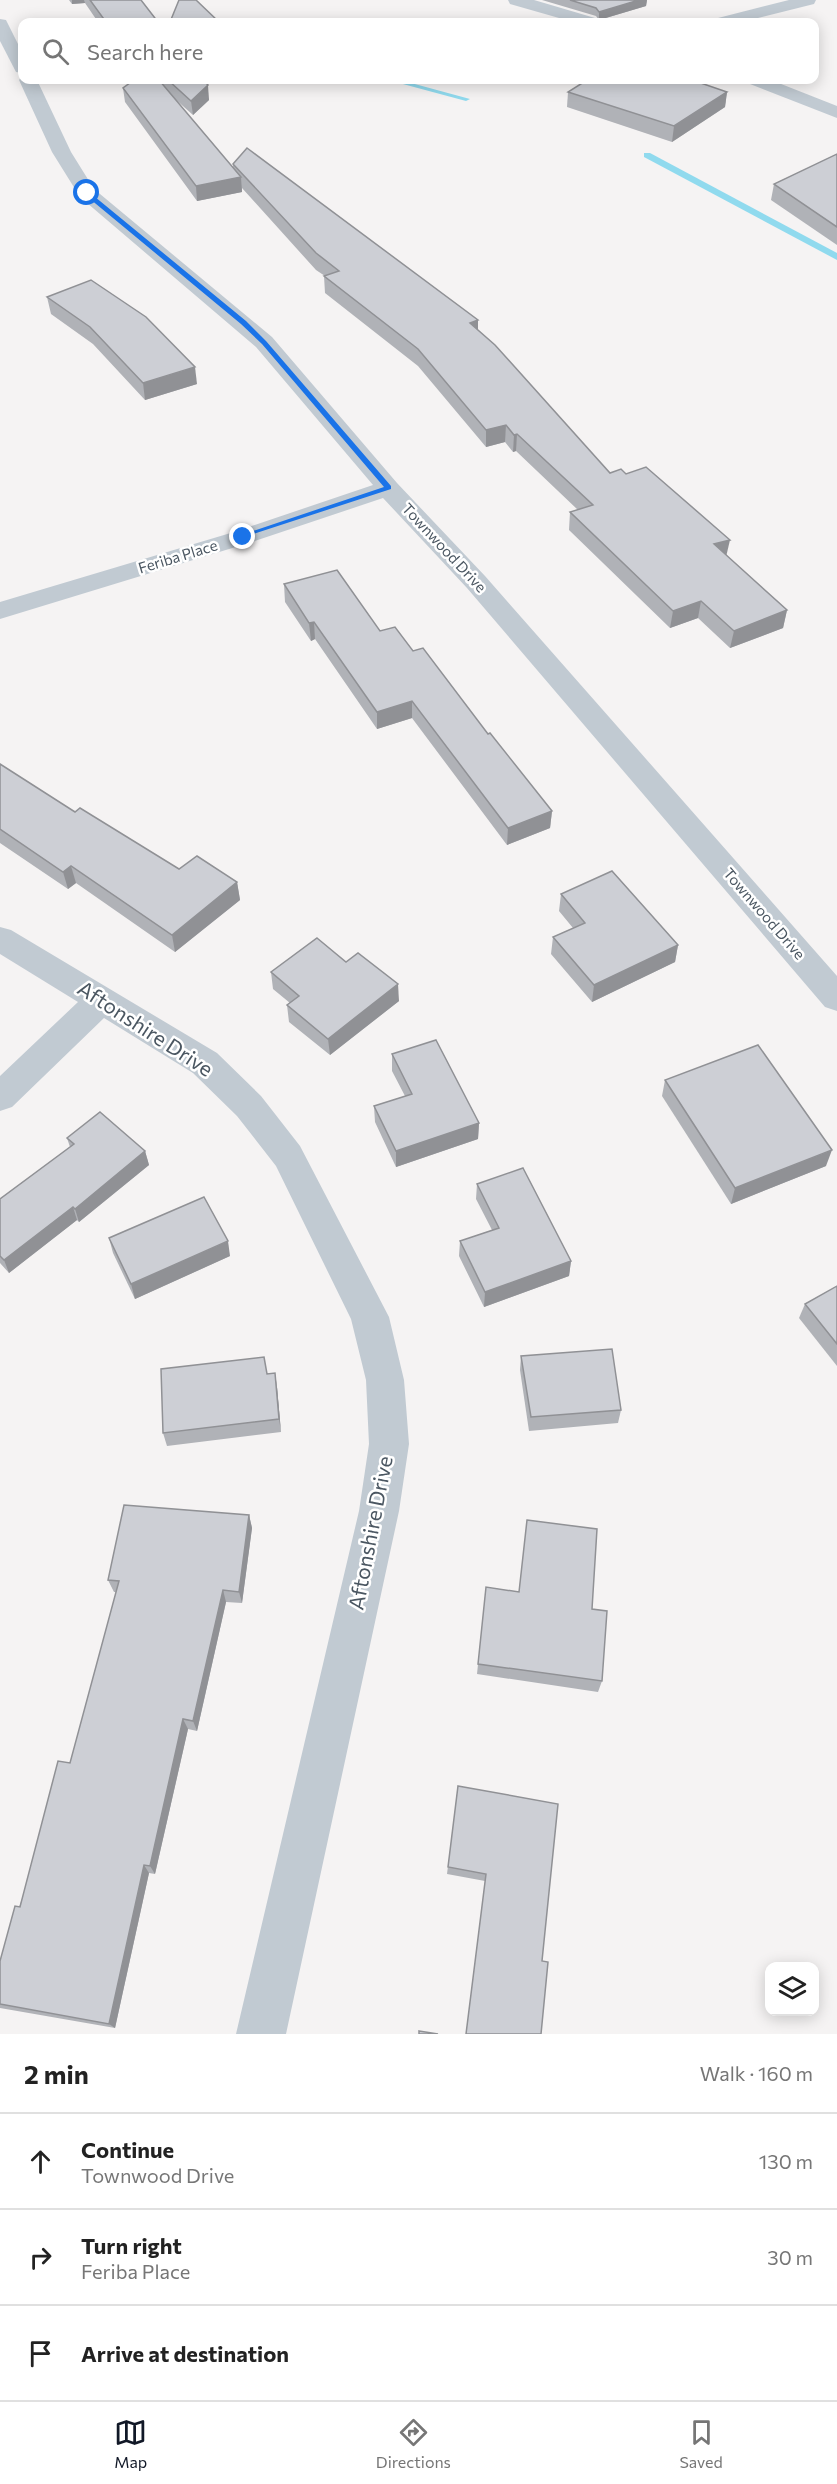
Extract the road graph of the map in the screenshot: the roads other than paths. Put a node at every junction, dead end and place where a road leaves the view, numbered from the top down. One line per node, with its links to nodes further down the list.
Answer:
1 (516, 0): 3 (street)
2 (808, 0): 4 (street)
3 (576, 18)
4 (739, 18)
5 (0, 24): 6 (street)
6 (18, 60)
7 (30, 84): 10 (street, Townwood Drive)
8 (766, 84): 9 (street)
9 (837, 112)
10 (388, 488): 11 (street, Feriba Place); 13 (street, Townwood Drive)
11 (0, 611)
12 (0, 939): 14 (street, Aftonshire Drive)
13 (837, 998)
14 (102, 1000): 15 (street); 16 (street, Aftonshire Drive)
15 (0, 1097)
16 (261, 2034)

